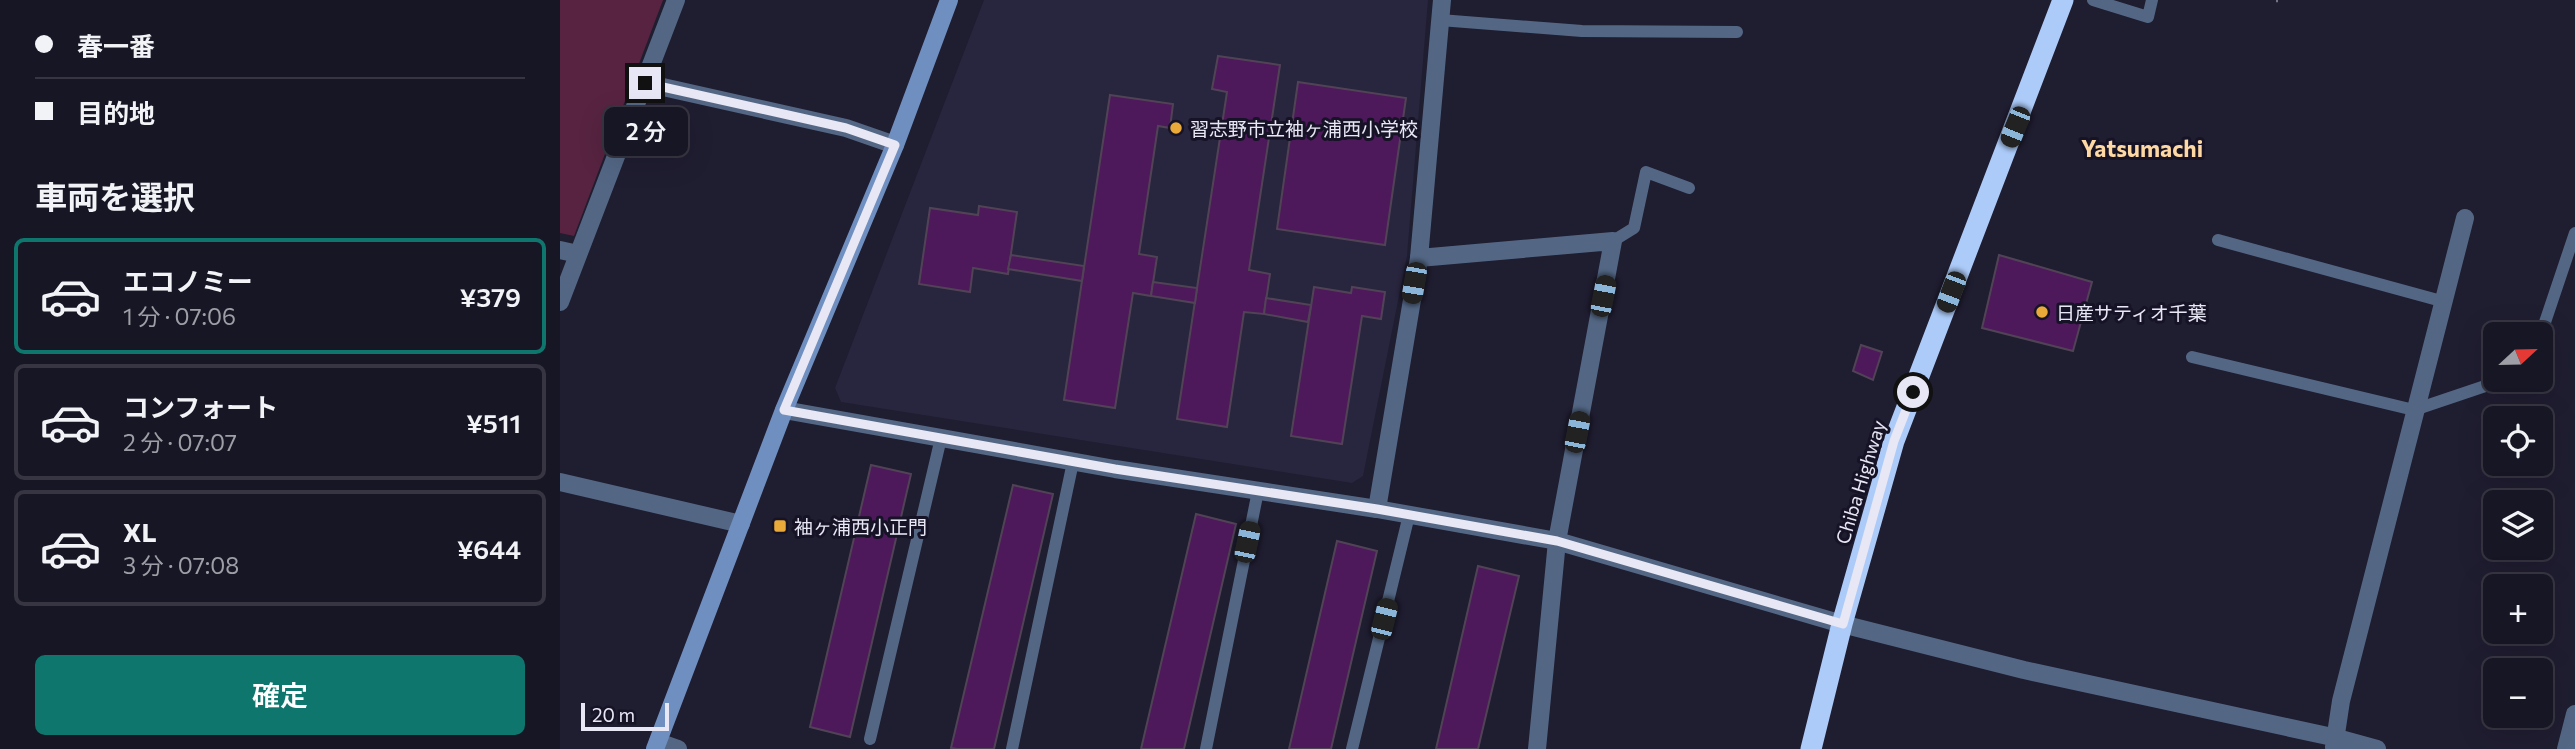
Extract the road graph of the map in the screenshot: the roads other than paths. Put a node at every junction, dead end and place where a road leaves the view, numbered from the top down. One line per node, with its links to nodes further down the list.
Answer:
1 (676, 0): 9 (street)
2 (950, 0): 10 (street)
3 (1442, 0): 7 (street)
4 (2063, 0): 34 (highway, Chiba Highway)
5 (2093, 0): 6 (lane)
6 (2152, 0)
7 (1440, 20): 8 (lane); 18 (street)
8 (1737, 32)
9 (645, 83): 10 (street); 17 (street)
10 (895, 145): 24 (street)
11 (1689, 188): 15 (lane)
12 (2465, 218): 20 (street)
13 (2575, 233): 21 (lane)
14 (2218, 240): 20 (lane)
15 (1613, 241): 18 (street); 33 (street)
16 (560, 250): 17 (street)
17 (578, 254): 19 (street)
18 (1419, 258): 30 (street)
19 (560, 302)
20 (2445, 302): 25 (street)
21 (2545, 322)
22 (2192, 357): 25 (lane)
23 (2483, 387): 25 (lane)
24 (784, 410): 26 (street); 32 (street)
25 (2414, 410): 37 (street)
26 (941, 438): 27 (street); 36 (lane)
27 (1073, 462): 29 (street); 40 (lane)
28 (560, 482): 32 (street)
29 (1258, 491): 30 (street); 41 (lane)
30 (1377, 509): 31 (street)
31 (1409, 515): 33 (street); 42 (lane)
32 (741, 524): 38 (street)
33 (1557, 541): 34 (street); 43 (street)
34 (1843, 624): 37 (street); 44 (highway, Chiba Highway)
35 (2575, 714): 46 (street)
36 (870, 739)
37 (2335, 743): 45 (street)
38 (657, 745): 39 (street)
39 (678, 749)
40 (1012, 749)
41 (1206, 749)
42 (1352, 749)
43 (1537, 749)
44 (1811, 749)
45 (2377, 749)
46 (2566, 749)

